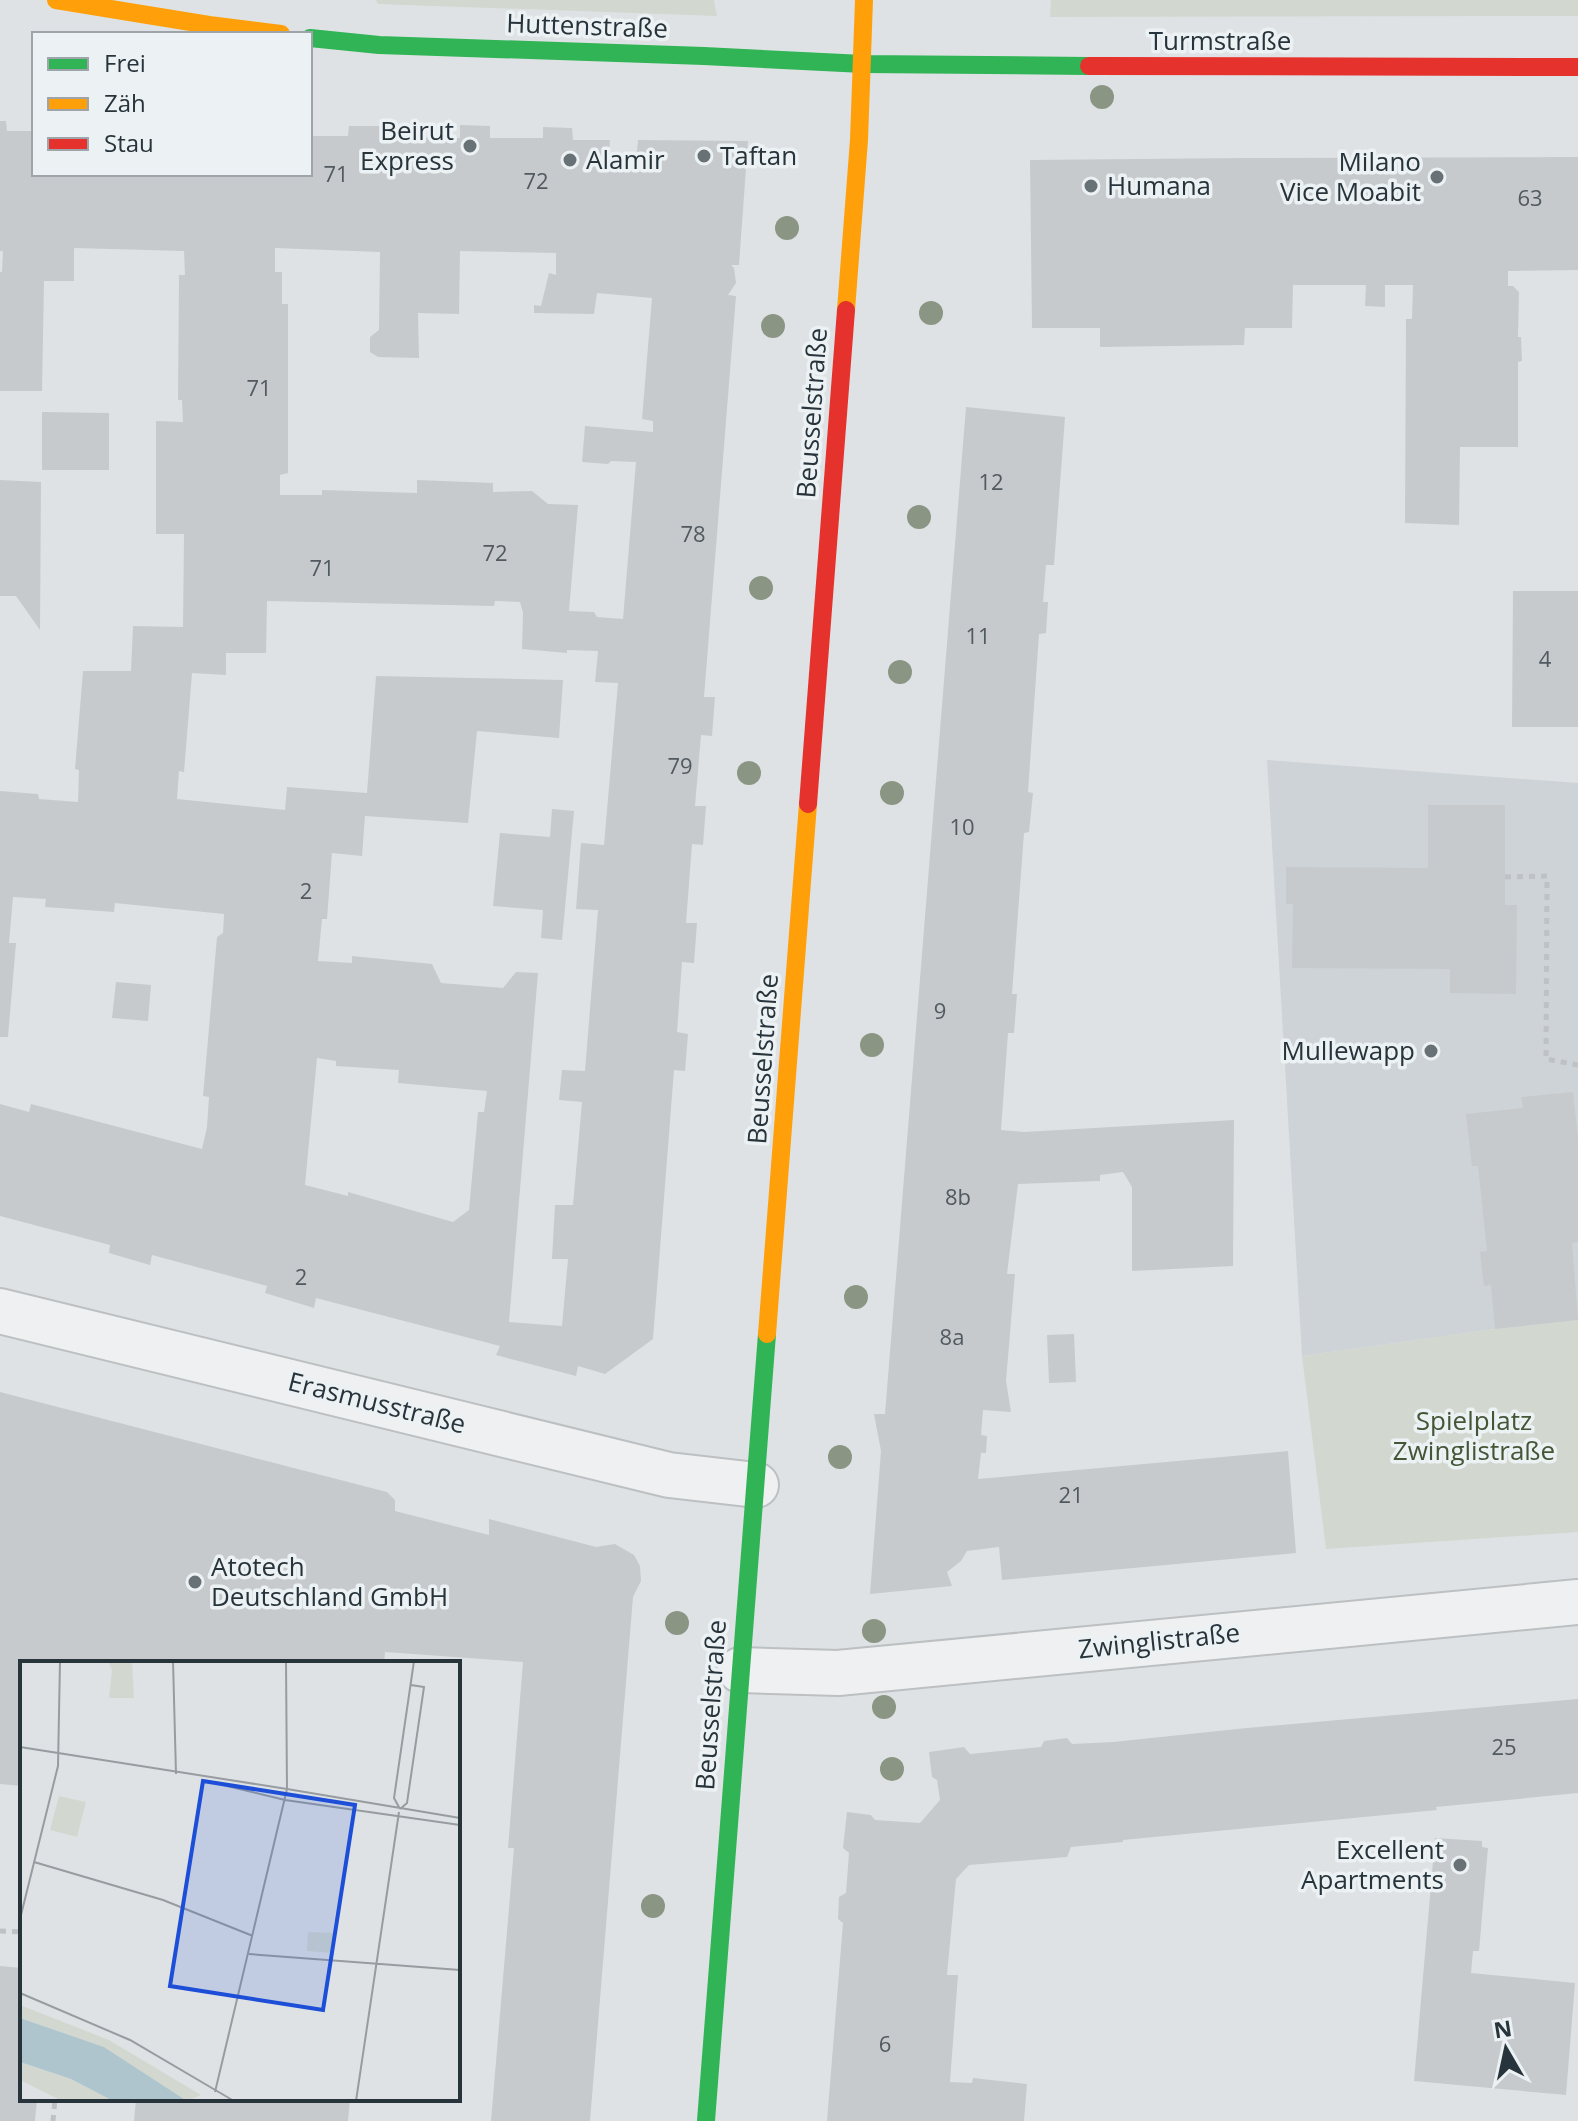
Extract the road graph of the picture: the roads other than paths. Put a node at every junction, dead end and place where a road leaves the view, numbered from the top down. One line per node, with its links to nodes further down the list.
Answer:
1 (56, 0): 3 (main road)
2 (864, 0): 5 (main road, Beusselstraße)
3 (265, 32)
4 (312, 38): 5 (main road, Huttenstraße)
5 (863, 64): 6 (main road, Turmstraße); 8 (main road, Beusselstraße)
6 (1578, 67)
7 (0, 1311): 8 (street, Erasmusstraße)
8 (756, 1485): 10 (main road, Beusselstraße)
9 (1578, 1602): 10 (street, Zwinglistraße)
10 (740, 1670): 11 (main road, Beusselstraße)
11 (706, 2121)

